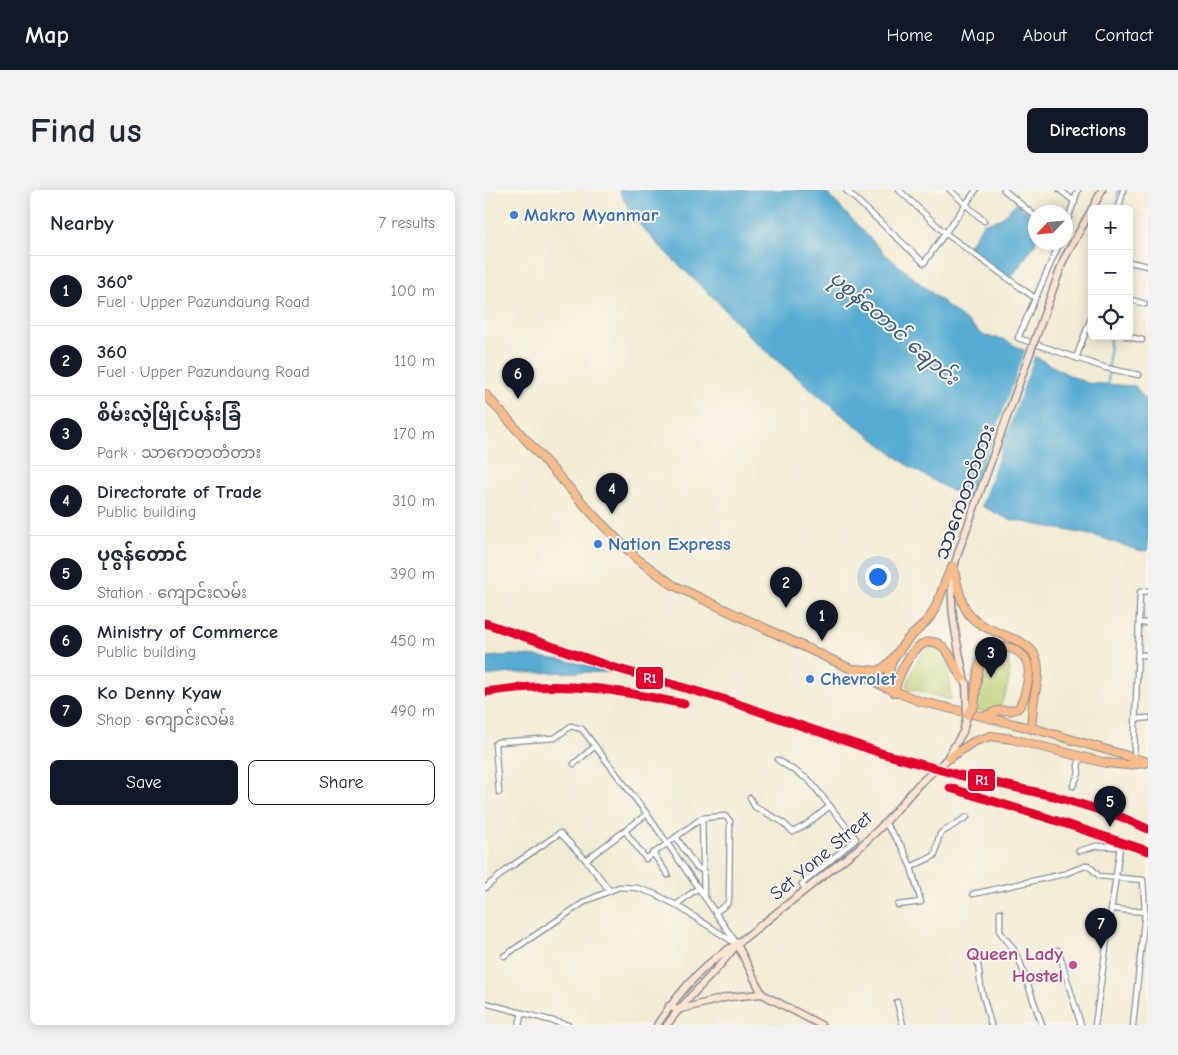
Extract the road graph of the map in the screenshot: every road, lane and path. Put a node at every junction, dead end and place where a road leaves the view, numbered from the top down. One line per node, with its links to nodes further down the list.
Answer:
1 (846, 190): 18 (street)
2 (899, 190): 18 (street)
3 (950, 190): 11 (street)
4 (977, 190): 11 (street)
5 (1004, 190): 15 (street)
6 (1060, 190): 10 (street)
7 (1078, 190): 10 (street)
8 (1102, 190): 12 (main road, သာကေတတံတား)
9 (1123, 190): 13 (street)
10 (1075, 202): 14 (street)
11 (966, 205): 17 (street); 18 (street)
12 (1094, 205)
13 (1120, 205)
14 (1073, 207)
15 (1028, 210)
16 (1088, 216): 31 (main road, သာကေတတံတား, bridge)
17 (984, 221)
18 (945, 234): 22 (street)
19 (1056, 250): 22 (street)
20 (1133, 263): 21 (street)
21 (1148, 266)
22 (1035, 298): 28 (street)
23 (1133, 300): 24 (street)
24 (1145, 304)
25 (1088, 331): 28 (street)
26 (1133, 338): 27 (street)
27 (1142, 340)
28 (1076, 358): 29 (street)
29 (1139, 376)
30 (485, 394): 38 (main road)
31 (953, 566): 37 (main road); 39 (main road, သာကေတတံတား); 46 (main road)
32 (1148, 591): 34 (street)
33 (1148, 622): 34 (street)
34 (1139, 623): 35 (street)
35 (1138, 655): 36 (street); 45 (street)
36 (1148, 655)
37 (892, 660): 38 (main road); 40 (main road)
38 (849, 668): 40 (main road)
39 (966, 683): 41 (main road); 42 (main road, သာကေတတံတား, bridge)
40 (885, 687): 41 (main road)
41 (894, 692): 43 (main road)
42 (967, 715): 43 (main road, bridge); 51 (main road, သာကေတတံတား)
43 (986, 716): 46 (main road)
44 (1148, 718): 45 (street)
45 (1135, 719): 49 (street)
46 (1031, 729): 49 (main road)
47 (595, 746): 53 (street); 56 (street); 59 (street)
48 (1081, 756): 51 (main road); 52 (main road); 55 (street)
49 (1134, 757): 52 (main road)
50 (778, 760): 58 (street)
51 (945, 761): 54 (main road, သာကေတတံတား, bridge)
52 (1148, 762)
53 (574, 764)
54 (918, 785): 62 (main road, Set Yone Street)
55 (1073, 786)
56 (499, 792)
57 (750, 798): 58 (street)
58 (830, 806): 75 (street)
59 (647, 814): 63 (street); 65 (street)
60 (967, 817): 69 (street)
61 (703, 818): 64 (street); 70 (street); 82 (street)
62 (885, 823): 69 (street); 75 (main road, Set Yone Street)
63 (625, 831): 67 (street); 68 (street)
64 (676, 837): 65 (street); 70 (street)
65 (667, 843): 67 (street); 74 (street)
66 (1079, 851): 72 (street)
67 (653, 853): 71 (street)
68 (586, 860): 73 (street); 76 (street)
69 (911, 866): 80 (street)
70 (704, 871): 77 (street)
71 (668, 875)
72 (1116, 877): 78 (street); 81 (street); 84 (street)
73 (485, 888)
74 (698, 888): 77 (street); 79 (street)
75 (805, 890): 85 (main road, Set Yone Street)
76 (610, 891): 79 (street); 87 (street)
77 (704, 894): 82 (street)
78 (973, 894)
79 (676, 905): 85 (street)
80 (898, 905)
81 (1113, 909): 84 (street); 104 (street)
82 (716, 912): 85 (street)
83 (1000, 912): 102 (street)
84 (1145, 912): 105 (street)
85 (737, 944): 89 (main road); 92 (main road); 93 (main road)
86 (1058, 950): 103 (street)
87 (504, 956)
88 (977, 956): 101 (street)
89 (763, 994): 93 (main road); 99 (main road)
90 (897, 1002): 100 (street)
91 (485, 1004): 94 (street)
92 (669, 1006): 93 (main road); 97 (main road)
93 (677, 1010): 98 (main road)
94 (522, 1013): 95 (street); 96 (street)
95 (519, 1025)
96 (568, 1025)
97 (657, 1025)
98 (667, 1025)
99 (821, 1025)
100 (903, 1025)
101 (991, 1025)
102 (1042, 1025)
103 (1081, 1025)
104 (1095, 1025)
105 (1133, 1025)

